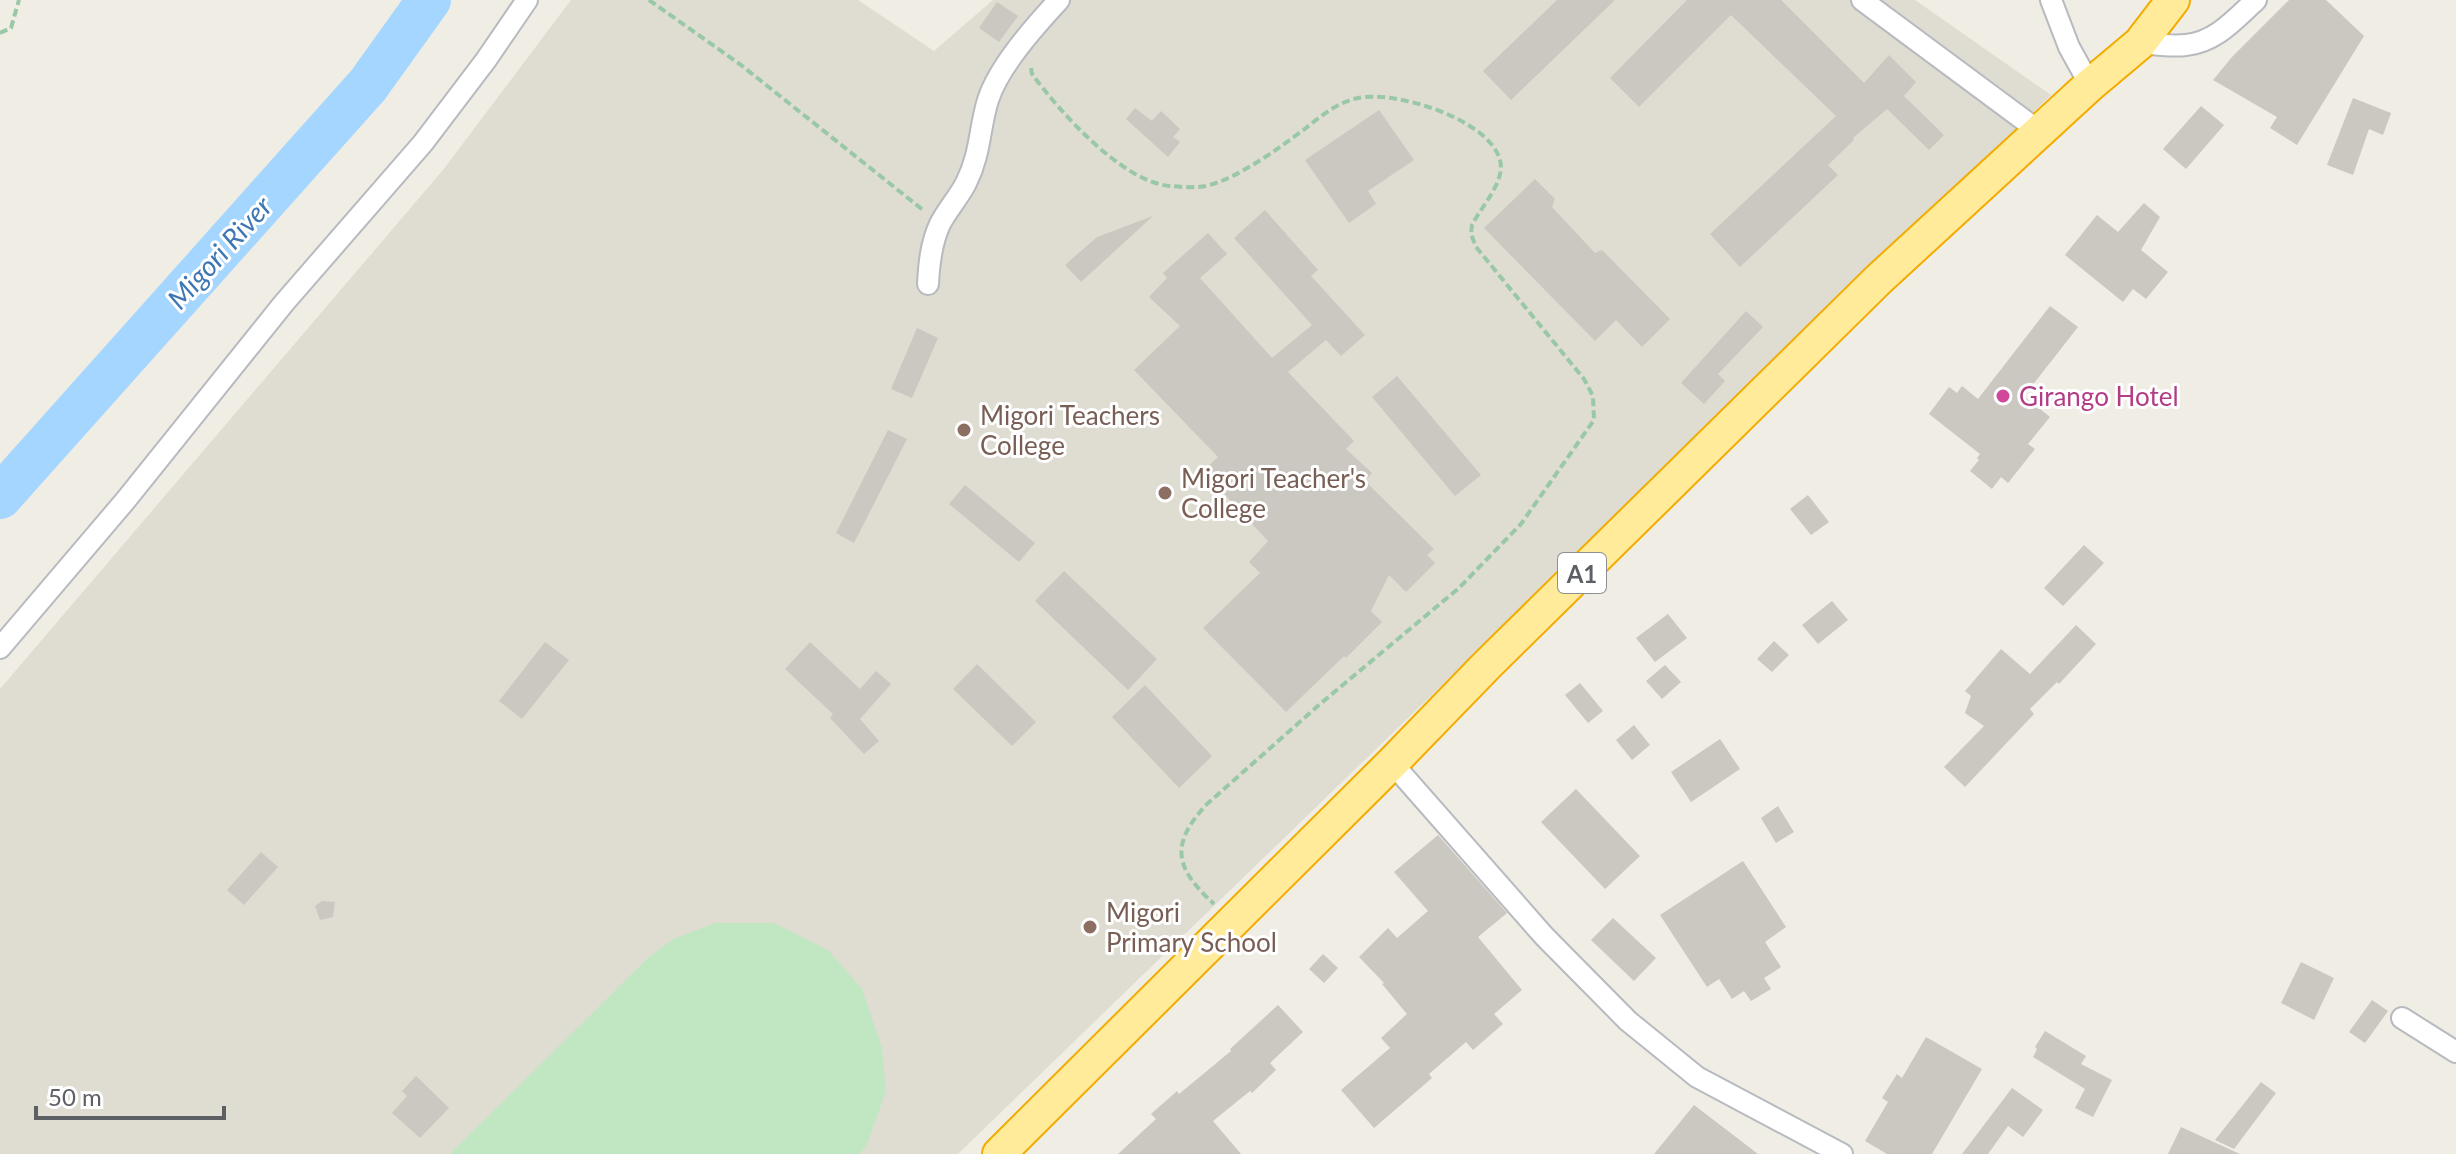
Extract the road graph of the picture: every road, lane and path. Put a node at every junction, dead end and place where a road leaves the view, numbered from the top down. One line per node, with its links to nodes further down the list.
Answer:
1 (19, 0): 9 (path)
2 (527, 0): 16 (street)
3 (649, 0): 14 (path)
4 (1059, 0): 10 (street)
5 (1862, 0): 13 (street)
6 (2051, 0): 12 (street)
7 (2173, 0): 11 (highway, A1)
8 (2256, 0): 11 (street)
9 (0, 33)
10 (1027, 38): 14 (street); 18 (path)
11 (2140, 43): 12 (highway, A1)
12 (2090, 85): 13 (highway, A1)
13 (2040, 132): 17 (highway, A1)
14 (940, 224): 15 (street)
15 (928, 284)
16 (0, 648)
17 (1392, 763): 18 (highway, A1); 22 (street)
18 (1233, 922): 21 (highway, A1)
19 (2402, 1018): 20 (street)
20 (2456, 1052)
21 (999, 1154)
22 (1842, 1154)

